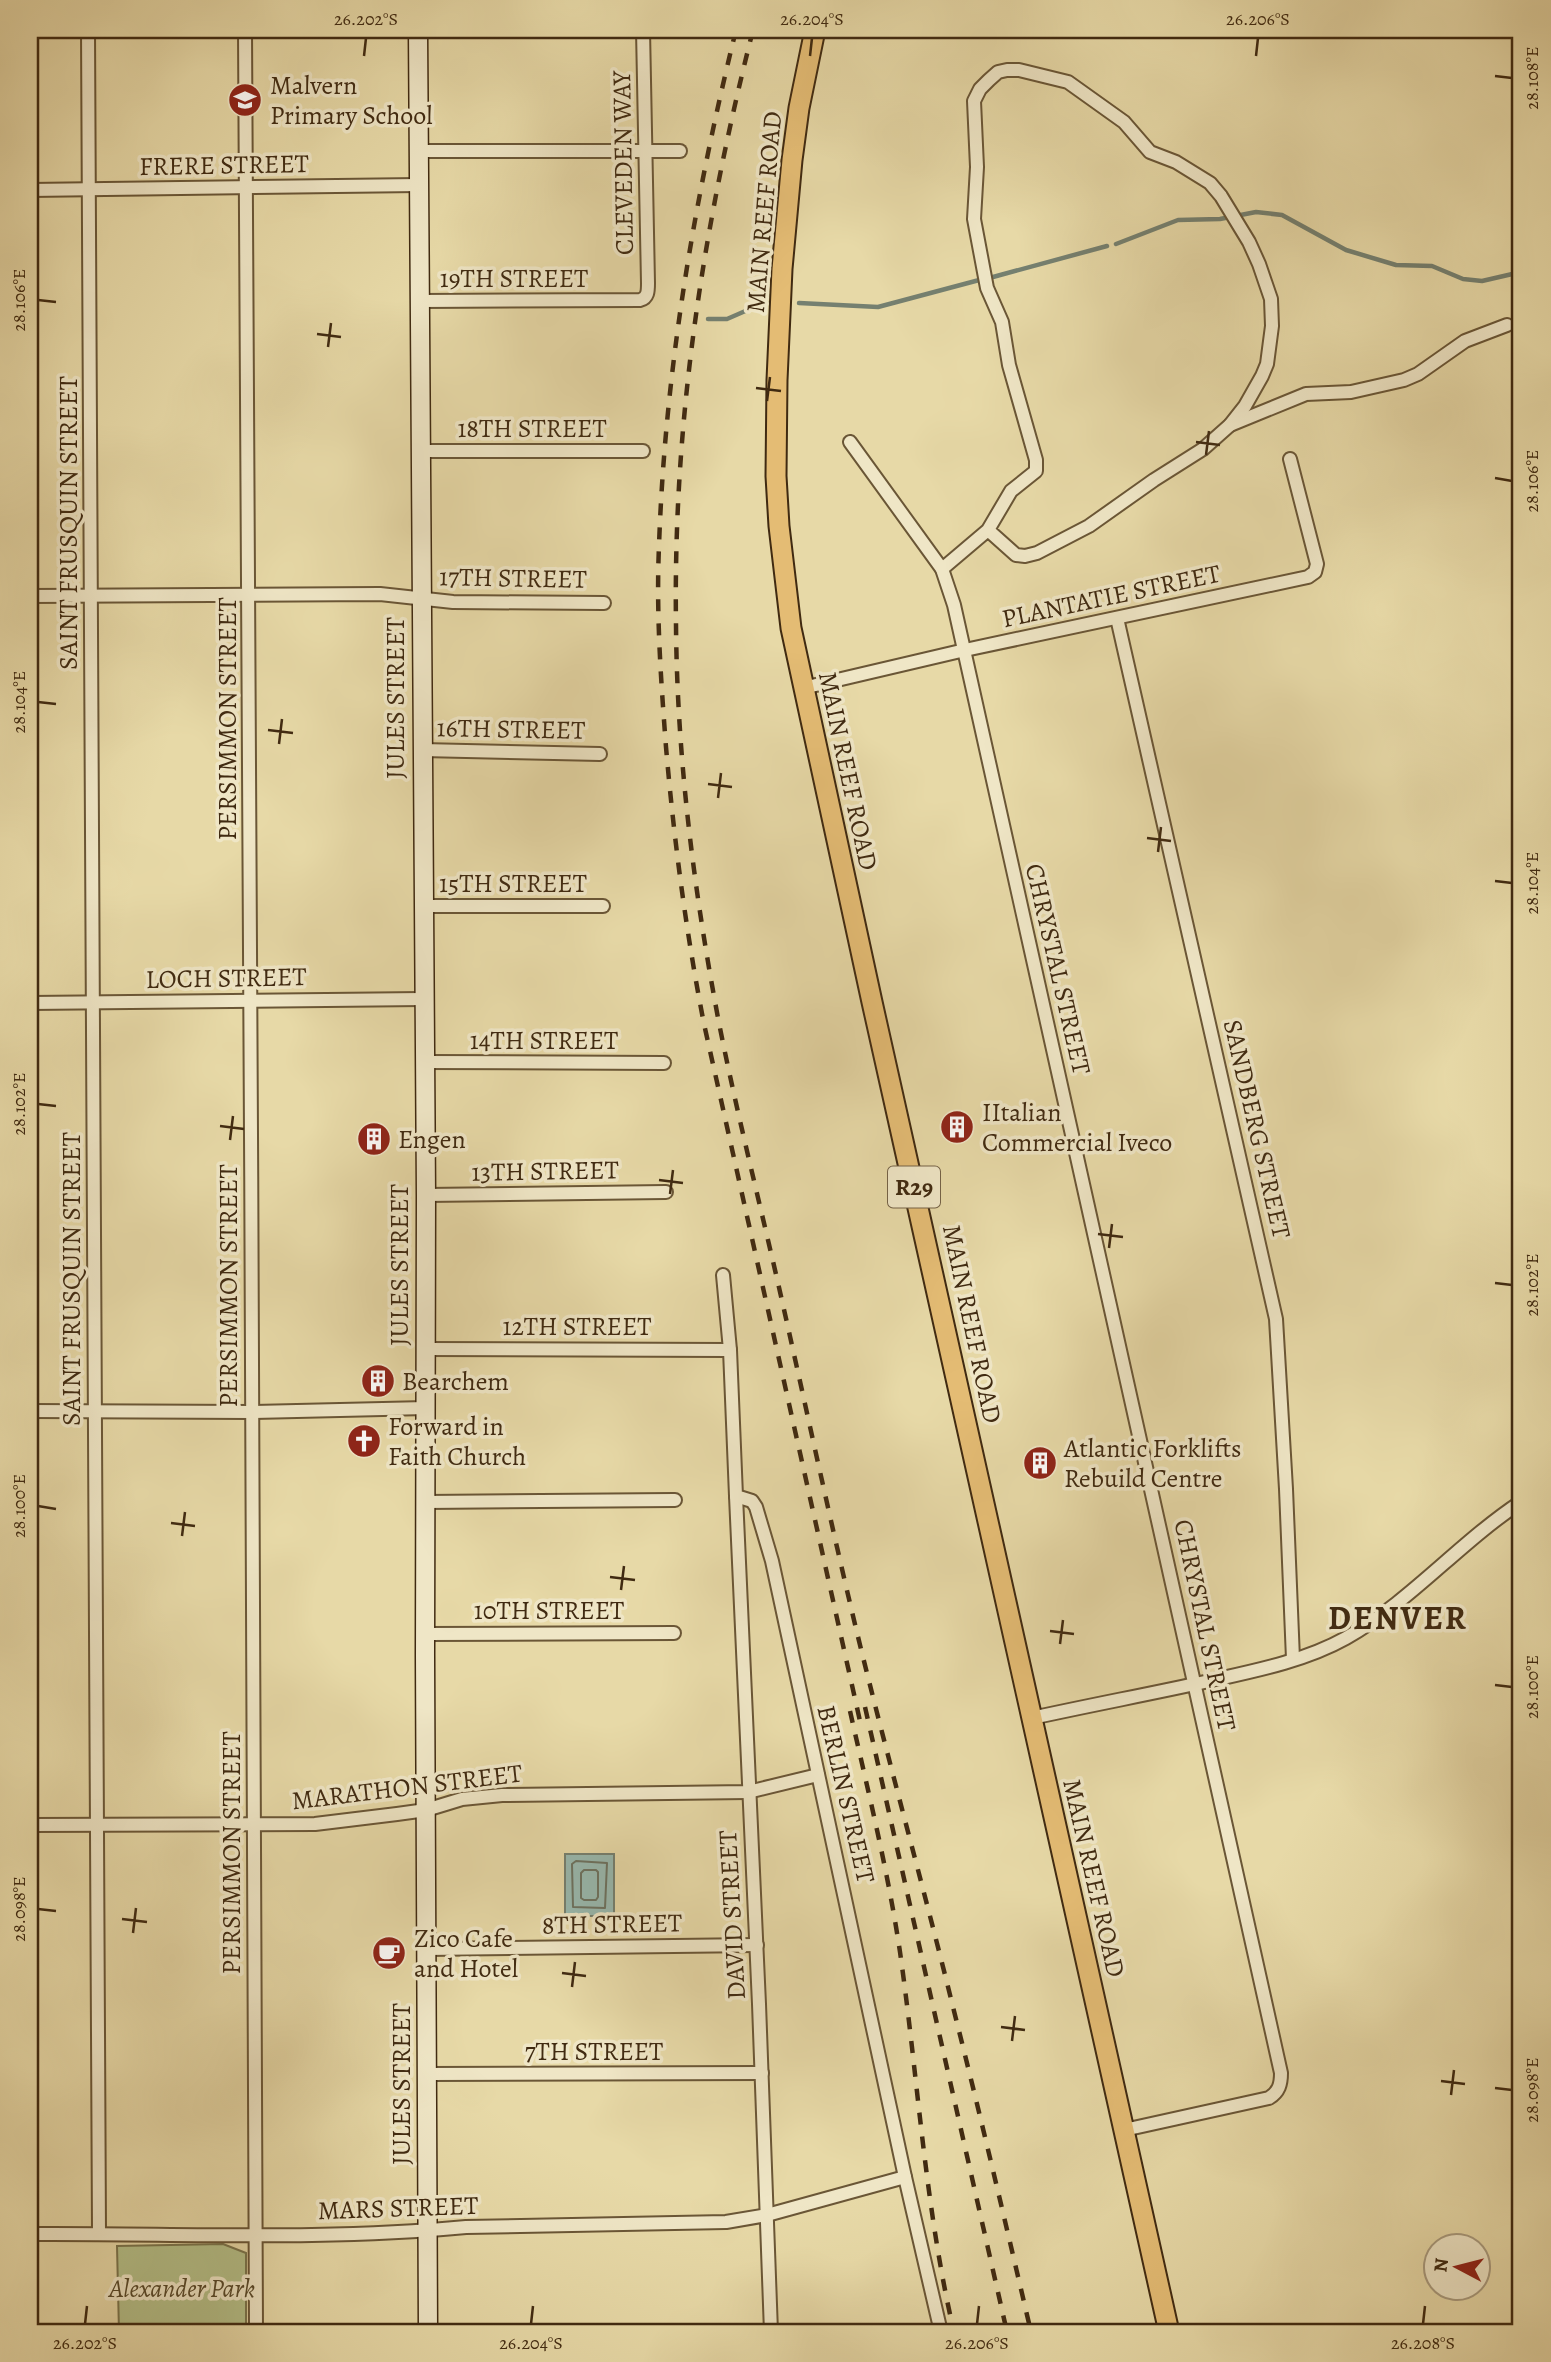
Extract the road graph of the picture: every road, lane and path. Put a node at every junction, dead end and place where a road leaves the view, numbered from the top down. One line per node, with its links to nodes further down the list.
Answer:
1 (88, 30): 11 (street, SAINT FRUSQUIN STREET)
2 (245, 30): 10 (street, PERSIMMON STREET)
3 (418, 30): 6 (main road, JULES STREET)
4 (643, 30): 7 (street, CLEVEDEN WAY)
5 (815, 30): 30 (main road, MAIN REEF ROAD / R29)
6 (418, 151): 7 (street); 9 (main road, JULES STREET)
7 (645, 151): 8 (street); 13 (street, CLEVEDEN WAY)
8 (680, 151)
9 (419, 185): 10 (street, FRERE STREET); 14 (main road, JULES STREET)
10 (246, 187): 11 (street, FRERE STREET); 23 (street, PERSIMMON STREET)
11 (89, 189): 12 (street, FRERE STREET); 25 (street, SAINT FRUSQUIN STREET)
12 (30, 190)
13 (647, 295): 14 (street, 19TH STREET)
14 (419, 301): 18 (main road, JULES STREET)
15 (1507, 325): 16 (street)
16 (1230, 425): 21 (street); 21 (street)
17 (850, 442): 22 (street, CHRYSTAL STREET)
18 (420, 451): 19 (street, 18TH STREET); 26 (main road, JULES STREET)
19 (643, 451)
20 (1290, 459): 28 (street, PLANTATIE STREET)
21 (988, 530): 22 (street)
22 (942, 569): 29 (street, CHRYSTAL STREET)
23 (249, 595): 25 (street, 17TH STREET); 26 (street, 17TH STREET); 36 (street, PERSIMMON STREET)
24 (30, 596): 25 (street, 17TH STREET)
25 (92, 596): 37 (street, SAINT FRUSQUIN STREET)
26 (421, 597): 27 (street, 17TH STREET); 31 (main road, JULES STREET)
27 (604, 603)
28 (1117, 618): 29 (street, PLANTATIE STREET); 56 (street, SANDBERG STREET)
29 (965, 650): 30 (street, PLANTATIE STREET); 57 (street, CHRYSTAL STREET)
30 (803, 688): 58 (main road, MAIN REEF ROAD / R29)
31 (422, 750): 32 (street, 16TH STREET); 33 (main road, JULES STREET)
32 (600, 754)
33 (423, 906): 34 (street, 15TH STREET); 35 (main road, JULES STREET)
34 (603, 906)
35 (423, 999): 36 (street, LOCH STREET); 39 (main road, JULES STREET)
36 (252, 1000): 37 (street, LOCH STREET); 49 (street, PERSIMMON STREET)
37 (92, 1002): 38 (street, LOCH STREET); 48 (street, SAINT FRUSQUIN STREET)
38 (30, 1003)
39 (424, 1062): 40 (street, 14TH STREET); 42 (main road, JULES STREET)
40 (664, 1063)
41 (666, 1192): 42 (street, 13TH STREET)
42 (426, 1195): 44 (main road, JULES STREET)
43 (723, 1275): 45 (street)
44 (425, 1349): 45 (street, 12TH STREET); 46 (main road, JULES STREET)
45 (730, 1350): 50 (street)
46 (426, 1408): 49 (street); 52 (main road, JULES STREET)
47 (30, 1411): 48 (street)
48 (95, 1411): 49 (street); 63 (street, SAINT FRUSQUIN STREET)
49 (251, 1412): 64 (street, PERSIMMON STREET)
50 (736, 1496): 59 (street, BERLIN STREET); 60 (street, DAVID STREET)
51 (675, 1500): 52 (street)
52 (425, 1502): 55 (main road, JULES STREET)
53 (1521, 1502): 56 (street)
54 (674, 1633): 55 (street, 10TH STREET)
55 (425, 1634): 61 (main road, JULES STREET)
56 (1293, 1659): 57 (street)
57 (1194, 1684): 58 (street); 69 (street, CHRYSTAL STREET)
58 (1032, 1718): 69 (main road, MAIN REEF ROAD / R29)
59 (818, 1775): 60 (street, MARATHON STREET); 70 (street, BERLIN STREET)
60 (748, 1792): 61 (street, MARATHON STREET); 65 (street, DAVID STREET)
61 (426, 1810): 64 (street, MARATHON STREET); 66 (main road, JULES STREET)
62 (30, 1825): 63 (street, MARATHON STREET)
63 (97, 1825): 64 (street, MARATHON STREET); 73 (street, SAINT FRUSQUIN STREET)
64 (254, 1826): 75 (street, PERSIMMON STREET)
65 (757, 1945): 66 (street, 8TH STREET); 67 (street, DAVID STREET)
66 (426, 1948): 68 (main road, JULES STREET)
67 (762, 2073): 68 (street, 7TH STREET); 71 (street, DAVID STREET)
68 (427, 2074): 72 (main road, JULES STREET)
69 (1124, 2130): 80 (main road, MAIN REEF ROAD / R29)
70 (905, 2177): 71 (street, MARS STREET); 79 (street, BERLIN STREET)
71 (767, 2215): 72 (street, MARS STREET); 78 (street, DAVID STREET)
72 (428, 2232): 75 (street, MARS STREET); 77 (main road, JULES STREET)
73 (99, 2233): 74 (street, MARS STREET); 75 (street, MARS STREET)
74 (30, 2234)
75 (256, 2235): 76 (street, PERSIMMON STREET)
76 (256, 2332)
77 (428, 2332)
78 (771, 2332)
79 (941, 2332)
80 (1170, 2332)

